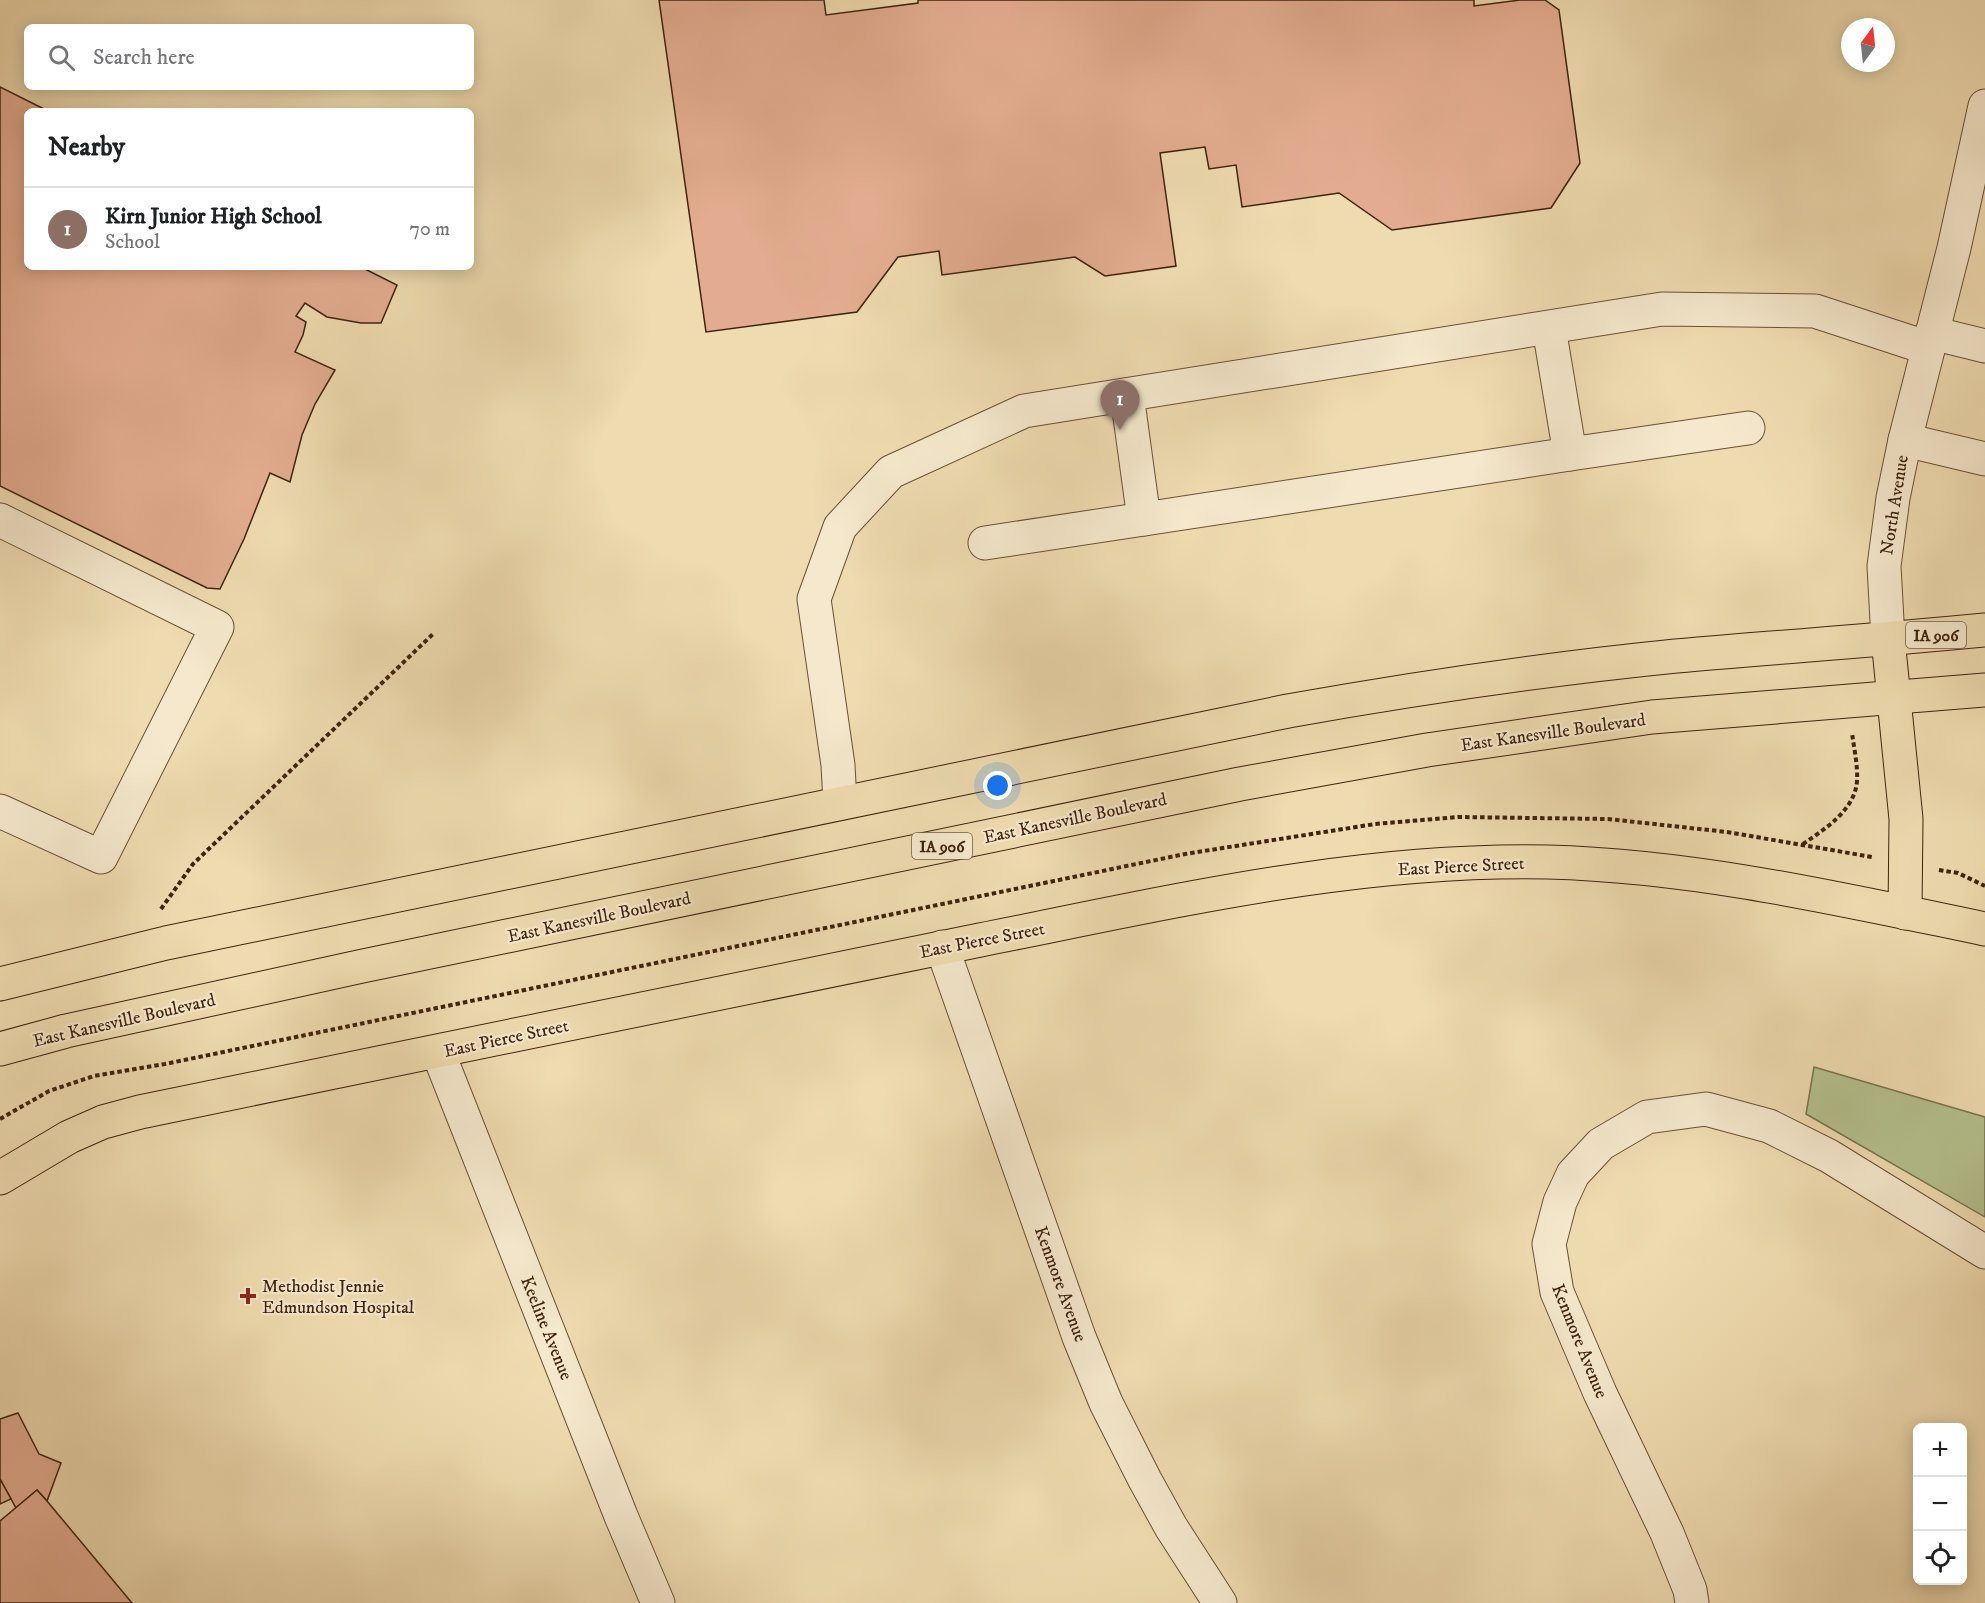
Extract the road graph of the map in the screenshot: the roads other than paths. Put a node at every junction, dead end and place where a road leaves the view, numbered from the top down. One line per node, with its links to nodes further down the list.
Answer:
1 (1985, 106): 2 (street, North Avenue)
2 (1980, 148): 4 (street, North Avenue)
3 (1549, 327): 4 (street); 6 (street); 9 (street)
4 (1930, 341): 5 (street); 8 (street, North Avenue)
5 (1985, 346)
6 (1127, 395): 11 (street); 18 (street)
7 (1748, 428): 9 (street)
8 (1905, 440): 10 (street); 15 (street, North Avenue)
9 (1570, 454): 11 (street)
10 (1985, 459)
11 (1144, 519): 13 (street)
12 (0, 520): 19 (street)
13 (985, 543)
14 (1985, 630): 15 (main road, IA 906)
15 (1888, 639): 17 (main road, North Avenue); 18 (main road, IA 906)
16 (1985, 690): 17 (main road, East Kanesville Boulevard / IA 906)
17 (1894, 698): 20 (main road, North Avenue); 24 (main road, East Kanesville Boulevard / IA 906)
18 (840, 803): 23 (main road, IA 906)
19 (0, 811)
20 (1905, 913): 21 (main road, East Pierce Street); 22 (main road, East Pierce Street)
21 (1985, 929)
22 (942, 947): 25 (main road, East Pierce Street); 29 (street, Kenmore Avenue)
23 (0, 984)
24 (0, 1050)
25 (438, 1052): 26 (main road, East Pierce Street); 28 (street, Keeline Avenue)
26 (0, 1178)
27 (1985, 1252): 30 (street, Kenmore Avenue)
28 (658, 1603)
29 (1220, 1603)
30 (1692, 1603)

